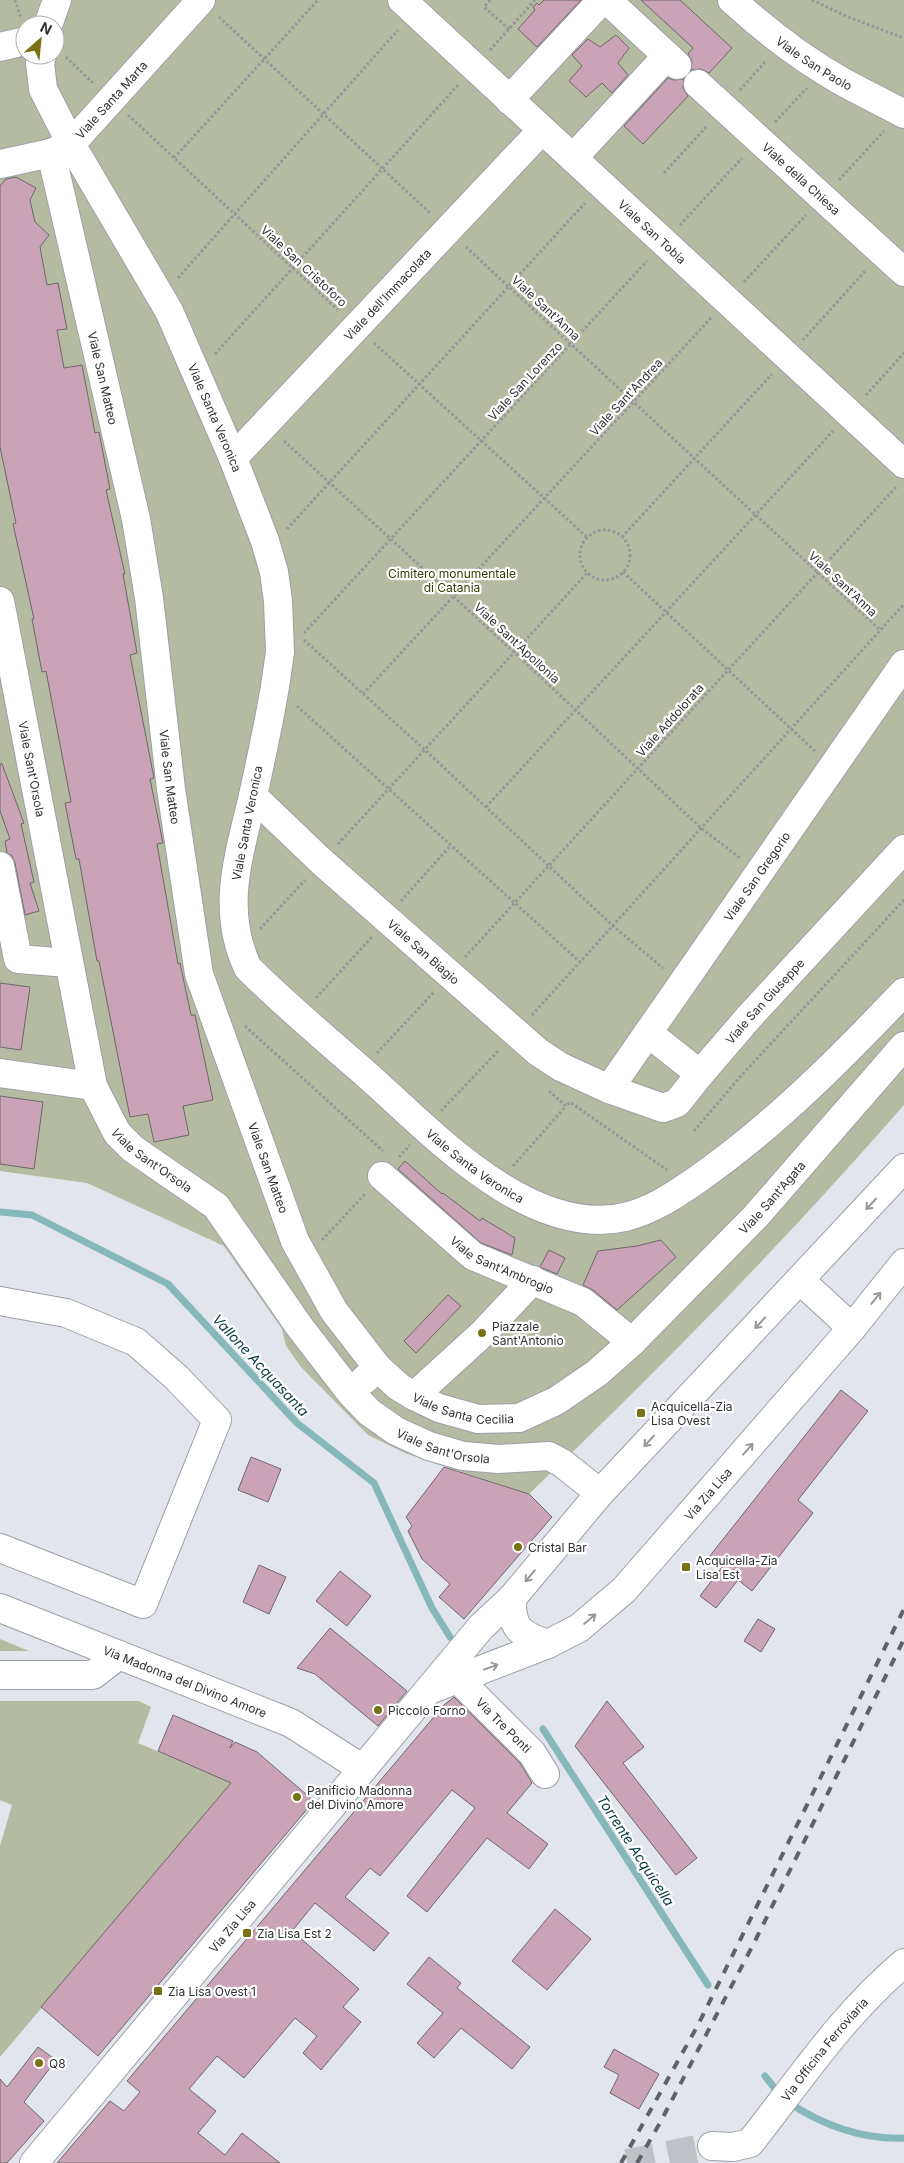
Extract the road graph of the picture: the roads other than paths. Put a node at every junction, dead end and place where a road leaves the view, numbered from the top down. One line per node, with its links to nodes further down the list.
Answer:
1 (57, 0): 7 (street)
2 (201, 0): 15 (street, Viale Santa Marta)
3 (602, 0): 12 (street)
4 (606, 0): 16 (street)
5 (732, 0): 13 (street, Viale San Paolo)
6 (408, 6): 12 (street, Viale San Tobia)
7 (52, 15)
8 (15, 43): 9 (street)
9 (0, 47)
10 (40, 65): 15 (street, Viale Santa Veronica)
11 (698, 84): 18 (street, Viale della Chiesa)
12 (510, 100): 14 (street, Viale San Tobia)
13 (900, 112)
14 (542, 130): 16 (street, Viale San Tobia); 19 (street, Viale dell'Immacolata)
15 (61, 149): 17 (street); 19 (street, Viale Santa Veronica); 42 (street, Viale San Matteo)
16 (573, 158): 20 (street, Viale San Tobia)
17 (0, 164)
18 (904, 272)
19 (233, 458): 23 (street, Viale Santa Veronica)
20 (901, 475)
21 (0, 601): 26 (street, Viale Sant'Orsola)
22 (904, 664): 28 (street, Viale San Gregorio)
23 (253, 796): 27 (street, Viale Santa Veronica); 33 (street, Viale San Biagio)
24 (904, 849): 31 (street, Viale San Giuseppe)
25 (0, 866): 26 (street)
26 (69, 963): 32 (street, Viale Sant'Orsola)
27 (904, 992)
28 (648, 1033): 31 (street); 33 (street, Viale San Gregorio)
29 (904, 1046): 41 (street, Viale Sant'Agata)
30 (0, 1073): 32 (street)
31 (700, 1074): 33 (street, Viale San Giuseppe)
32 (93, 1086): 43 (street, Viale Sant'Orsola)
33 (609, 1089)
34 (904, 1168): 38 (street, Via Zia Lisa, one-way to 38)
35 (388, 1169): 37 (street, Viale Sant'Ambrogio)
36 (904, 1263): 40 (street, Via Zia Lisa, one-way to 36)
37 (533, 1280): 41 (street, Viale Sant'Ambrogio); 44 (street)
38 (801, 1280): 40 (street); 45 (street, Via Zia Lisa, one-way to 45)
39 (0, 1301): 46 (street)
40 (852, 1328): 49 (street, Via Zia Lisa, one-way to 40)
41 (632, 1342): 44 (street, Viale Santa Cecilia)
42 (378, 1368): 43 (street); 44 (street, Viale Santa Cecilia)
43 (350, 1392): 45 (street, Viale Sant'Orsola)
44 (414, 1396)
45 (600, 1493): 47 (street, Via Zia Lisa, one-way to 47)
46 (0, 1548)
47 (512, 1598): 49 (street); 53 (street, Via Zia Lisa)
48 (0, 1608): 50 (street, Via Madonna del Divino Amore)
49 (548, 1644): 52 (street, Via Zia Lisa, one-way to 49)
50 (119, 1655): 51 (street); 54 (street, Via Madonna del Divino Amore)
51 (0, 1675)
52 (458, 1679): 53 (street, Via Zia Lisa); 55 (street, Via Tre Ponti)
53 (429, 1690): 54 (street, Via Zia Lisa)
54 (363, 1769): 59 (street, Via Zia Lisa)
55 (545, 1774)
56 (904, 1963): 58 (street, Via Officina Ferroviaria)
57 (712, 2146): 58 (street)
58 (743, 2153)
59 (34, 2163)

